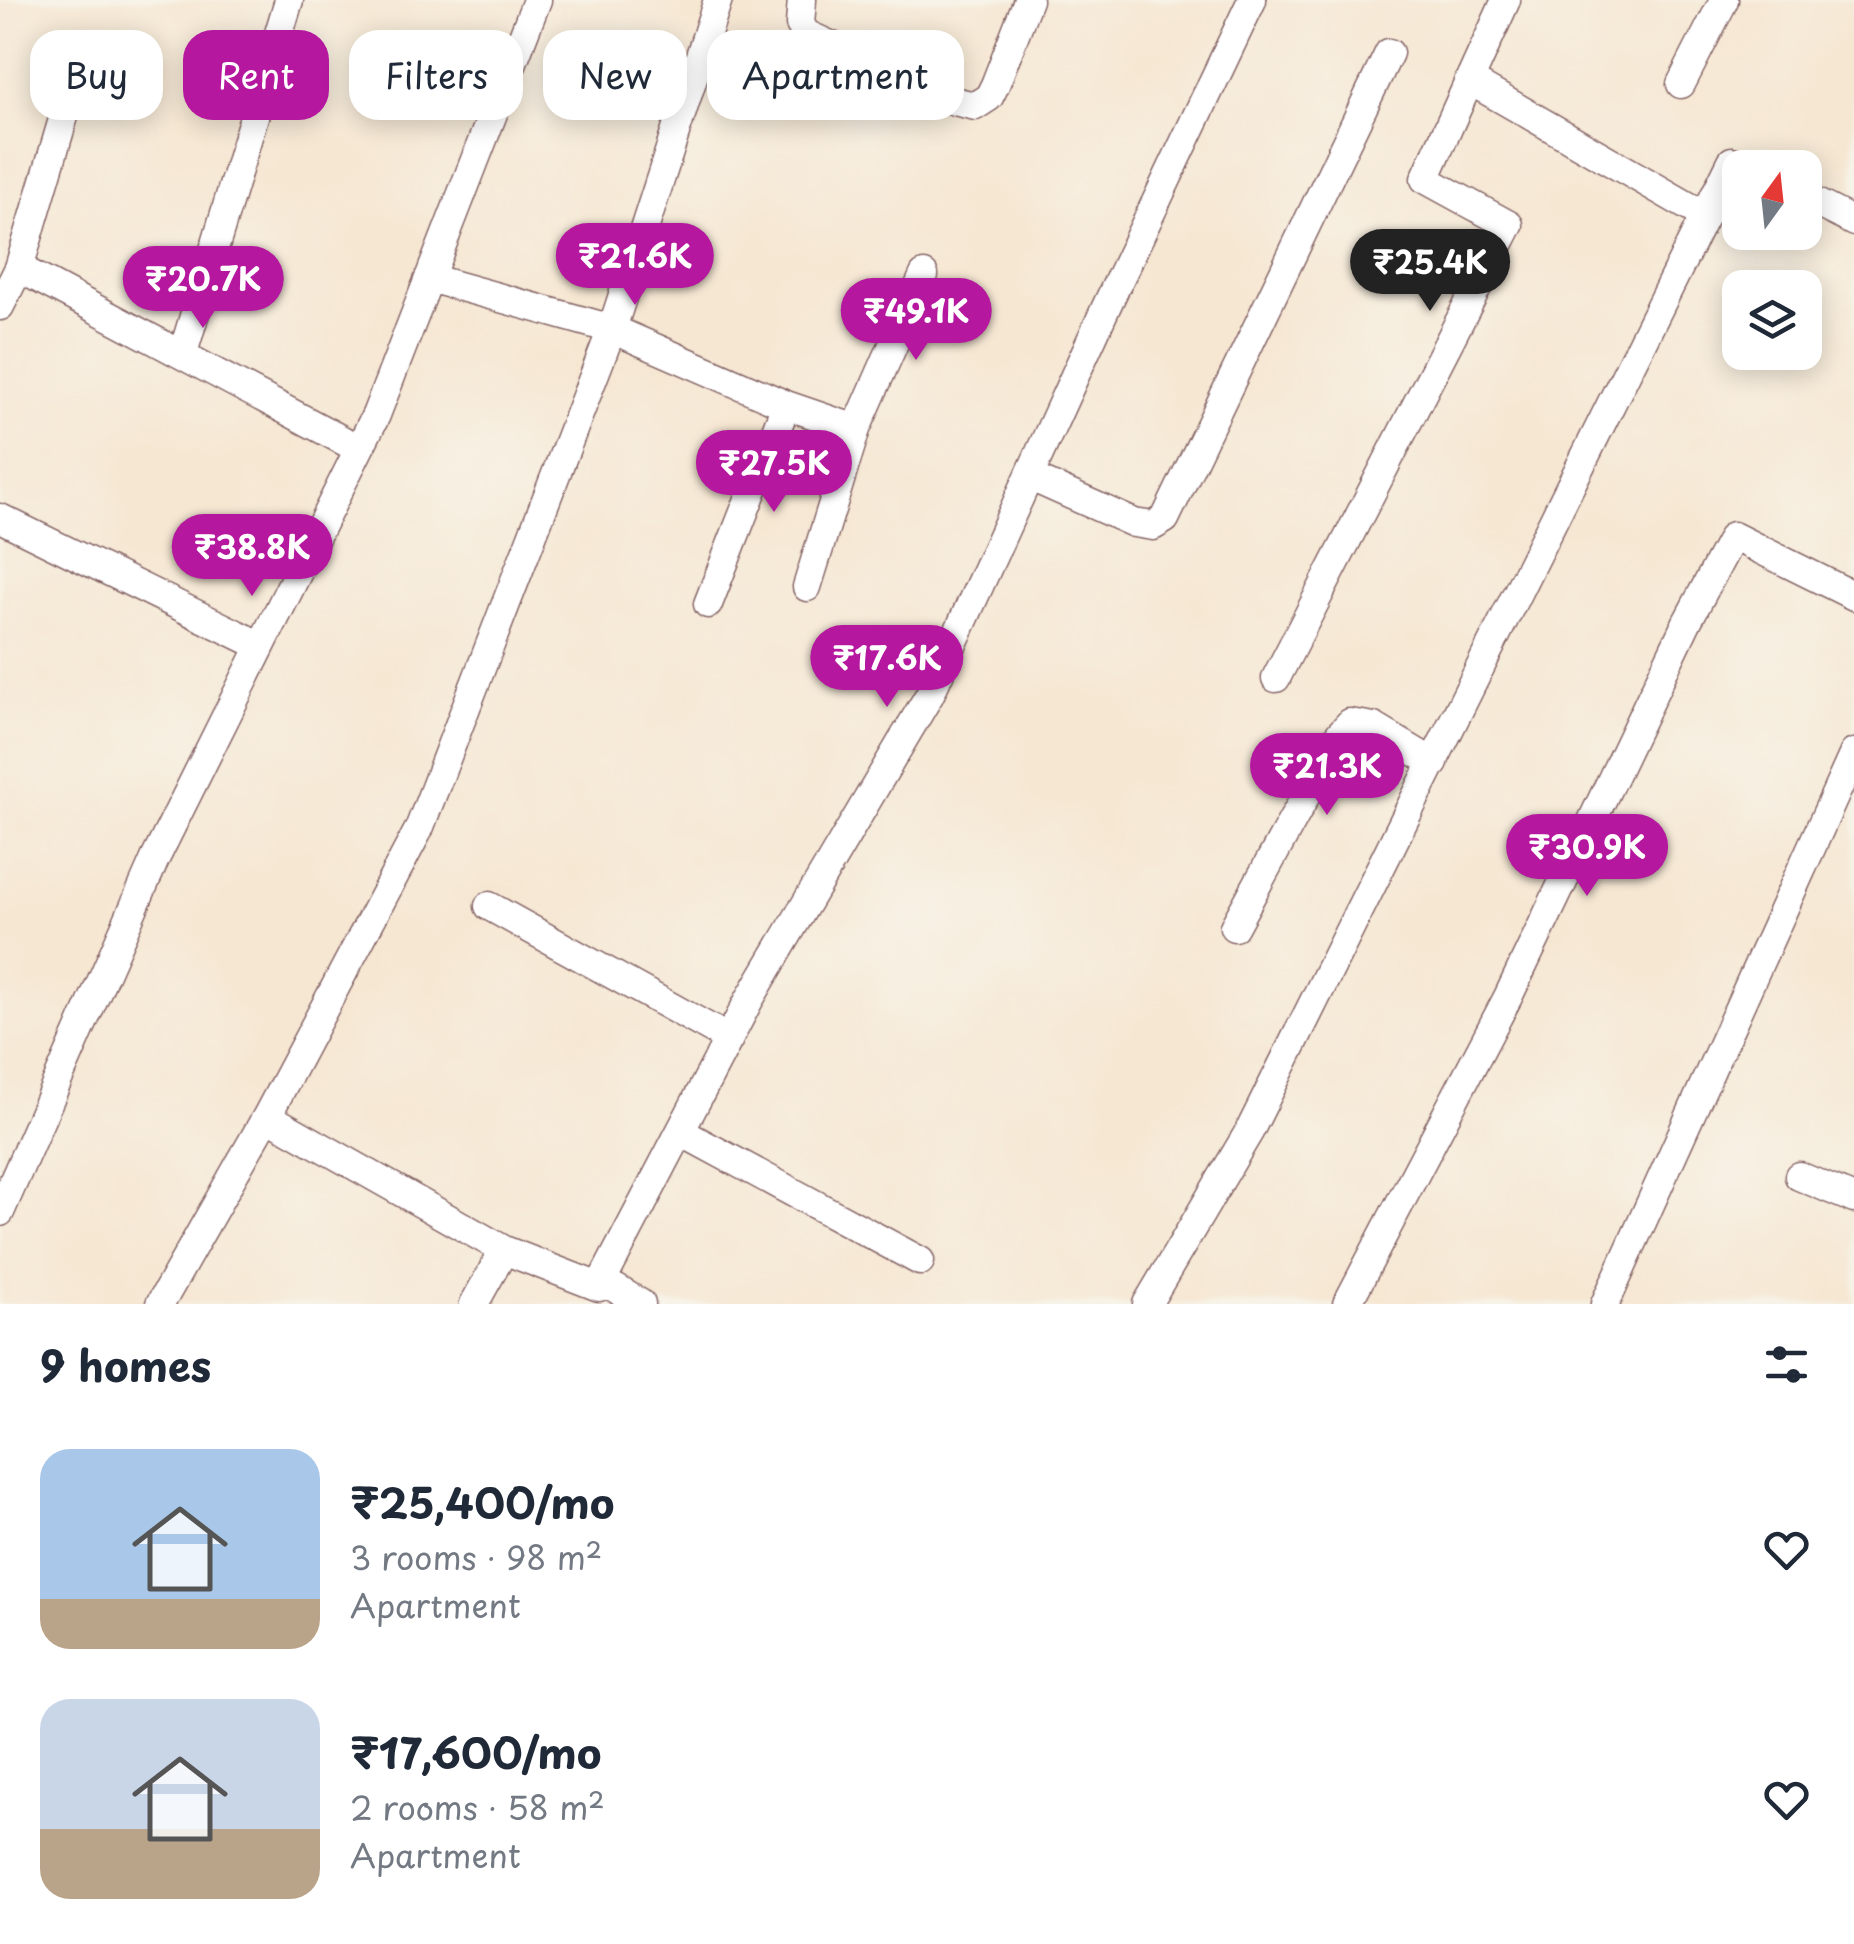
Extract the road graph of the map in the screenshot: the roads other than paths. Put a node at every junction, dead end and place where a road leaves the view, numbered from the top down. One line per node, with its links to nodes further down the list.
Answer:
1 (289, 0): 22 (street)
2 (537, 0): 19 (street)
3 (718, 0): 21 (street)
4 (802, 0): 5 (street)
5 (1028, 0)
6 (1252, 0): 26 (street)
7 (1506, 0): 10 (street)
8 (1724, 0): 11 (street)
9 (1389, 53): 26 (street)
10 (1469, 80): 15 (street); 32 (street)
11 (1682, 84)
12 (63, 120): 17 (street)
13 (1722, 181): 15 (street)
14 (1822, 205): 16 (street)
15 (1705, 216): 34 (street)
16 (1854, 221)
17 (18, 268): 20 (street); 22 (street)
18 (924, 275): 24 (street)
19 (429, 278): 21 (street); 25 (street)
20 (0, 306)
21 (612, 329): 23 (street); 38 (street)
22 (183, 353): 25 (street)
23 (786, 405): 24 (street); 30 (street)
24 (856, 429): 28 (street)
25 (359, 449): 31 (street)
26 (1031, 477): 37 (street)
27 (0, 518): 31 (street)
28 (806, 587)
29 (1854, 596): 50 (street)
30 (708, 604)
31 (261, 646): 42 (street)
32 (1276, 678)
33 (1854, 753): 51 (street)
34 (1434, 763): 36 (street); 49 (street)
35 (488, 906): 37 (street)
36 (1234, 927)
37 (729, 1039): 39 (street)
38 (267, 1116): 43 (street); 46 (street)
39 (680, 1132): 44 (street); 45 (street)
40 (1799, 1176): 41 (street)
41 (1854, 1200)
42 (0, 1212)
43 (504, 1250): 45 (street); 47 (street)
44 (920, 1261)
45 (602, 1280): 48 (street)
46 (160, 1304)
47 (474, 1304)
48 (641, 1304)
49 (1147, 1304)
50 (1347, 1304)
51 (1606, 1304)

